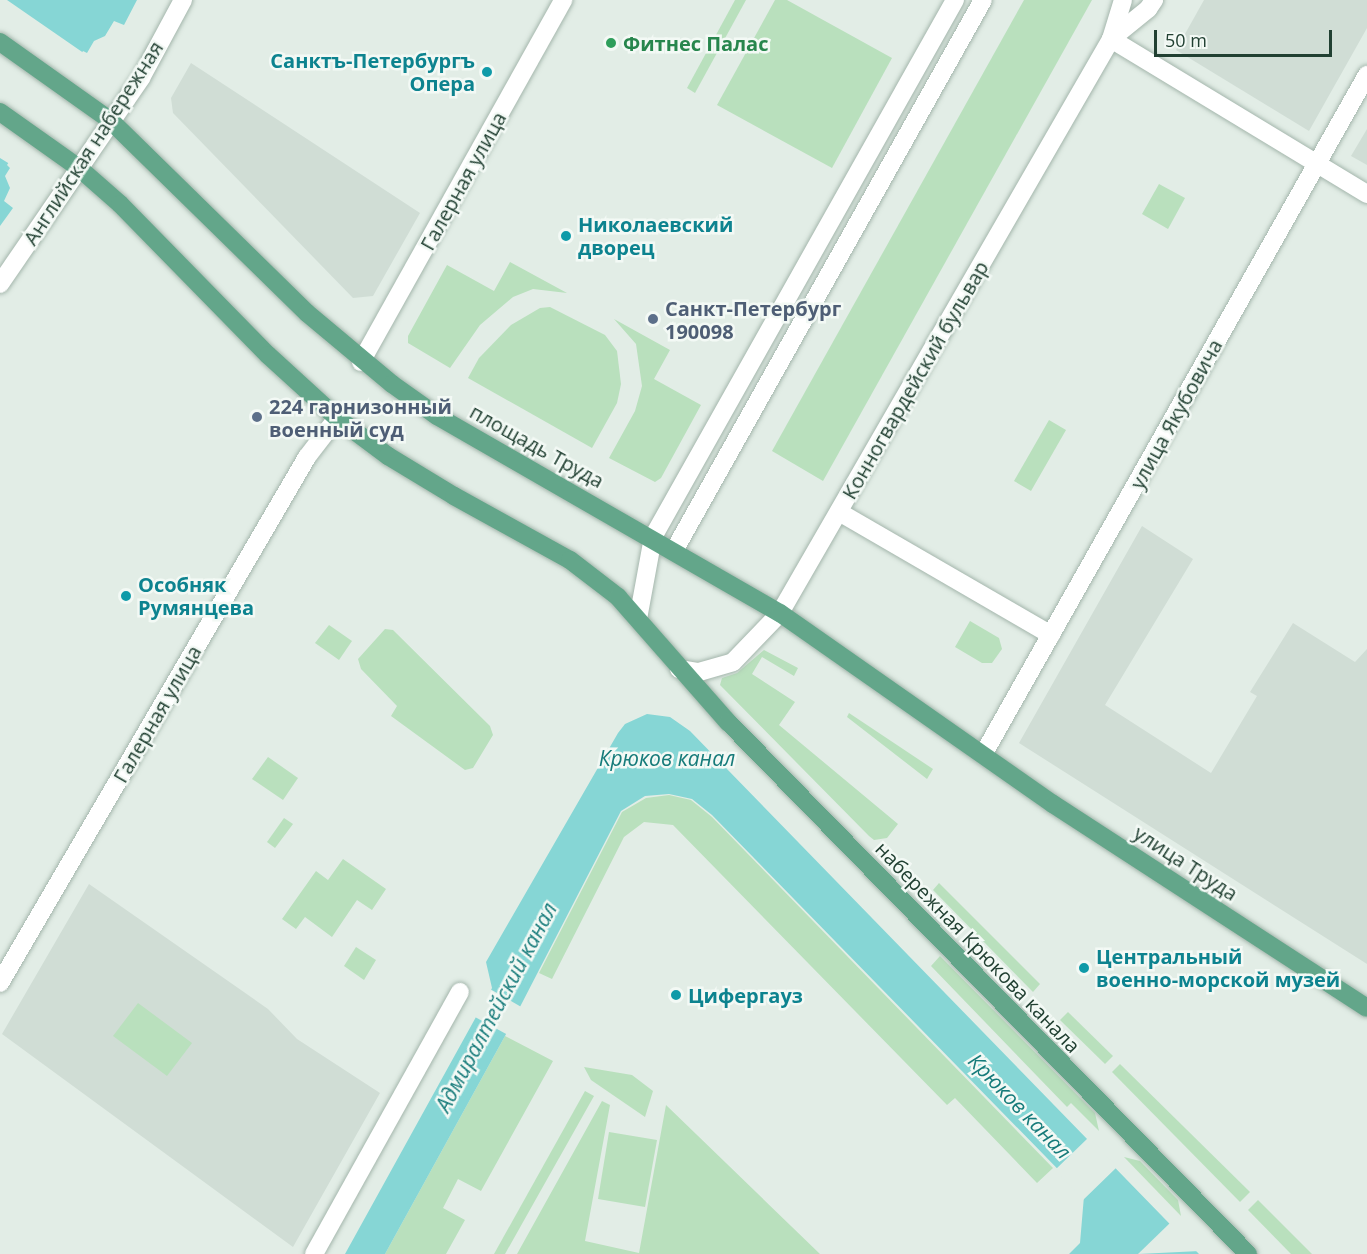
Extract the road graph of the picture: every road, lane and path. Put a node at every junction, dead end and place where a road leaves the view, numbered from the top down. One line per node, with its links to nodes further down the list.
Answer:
1 (183, 0): 11 (street, Английская набережная)
2 (563, 0): 16 (street, Галерная улица)
3 (955, 0): 19 (street)
4 (983, 0): 20 (street)
5 (1123, 0): 7 (street, Конногвардейский бульвар)
6 (1154, 0): 7 (street, Конногвардейский бульвар)
7 (1111, 39): 12 (street); 18 (street, Конногвардейский бульвар)
8 (0, 42): 11 (main road, площадь Труда)
9 (1367, 75): 12 (street, улица Якубовича)
10 (0, 112): 13 (main road)
11 (111, 121): 13 (street, Английская набережная); 16 (main road, площадь Труда)
12 (1317, 163): 14 (street); 23 (street, улица Якубовича)
13 (79, 168): 15 (street, Английская набережная); 17 (main road)
14 (1367, 194)
15 (0, 284)
16 (362, 362): 19 (main road, площадь Труда)
17 (337, 418): 22 (main road); 26 (street, Галерная улица)
18 (839, 512): 21 (street, Конногвардейский бульвар); 23 (street)
19 (653, 537): 20 (main road, площадь Труда); 22 (street)
20 (675, 549): 21 (main road, площадь Труда)
21 (780, 613): 24 (street, Конногвардейский бульвар); 25 (main road, площадь Труда)
22 (638, 619): 24 (main road)
23 (1051, 635): 25 (street, улица Якубовича)
24 (679, 669): 30 (main road, набережная Крюкова канала)
25 (984, 753): 28 (main road, улица Труда)
26 (0, 983)
27 (460, 992): 29 (street)
28 (1367, 1008)
29 (314, 1254)
30 (1248, 1254)

